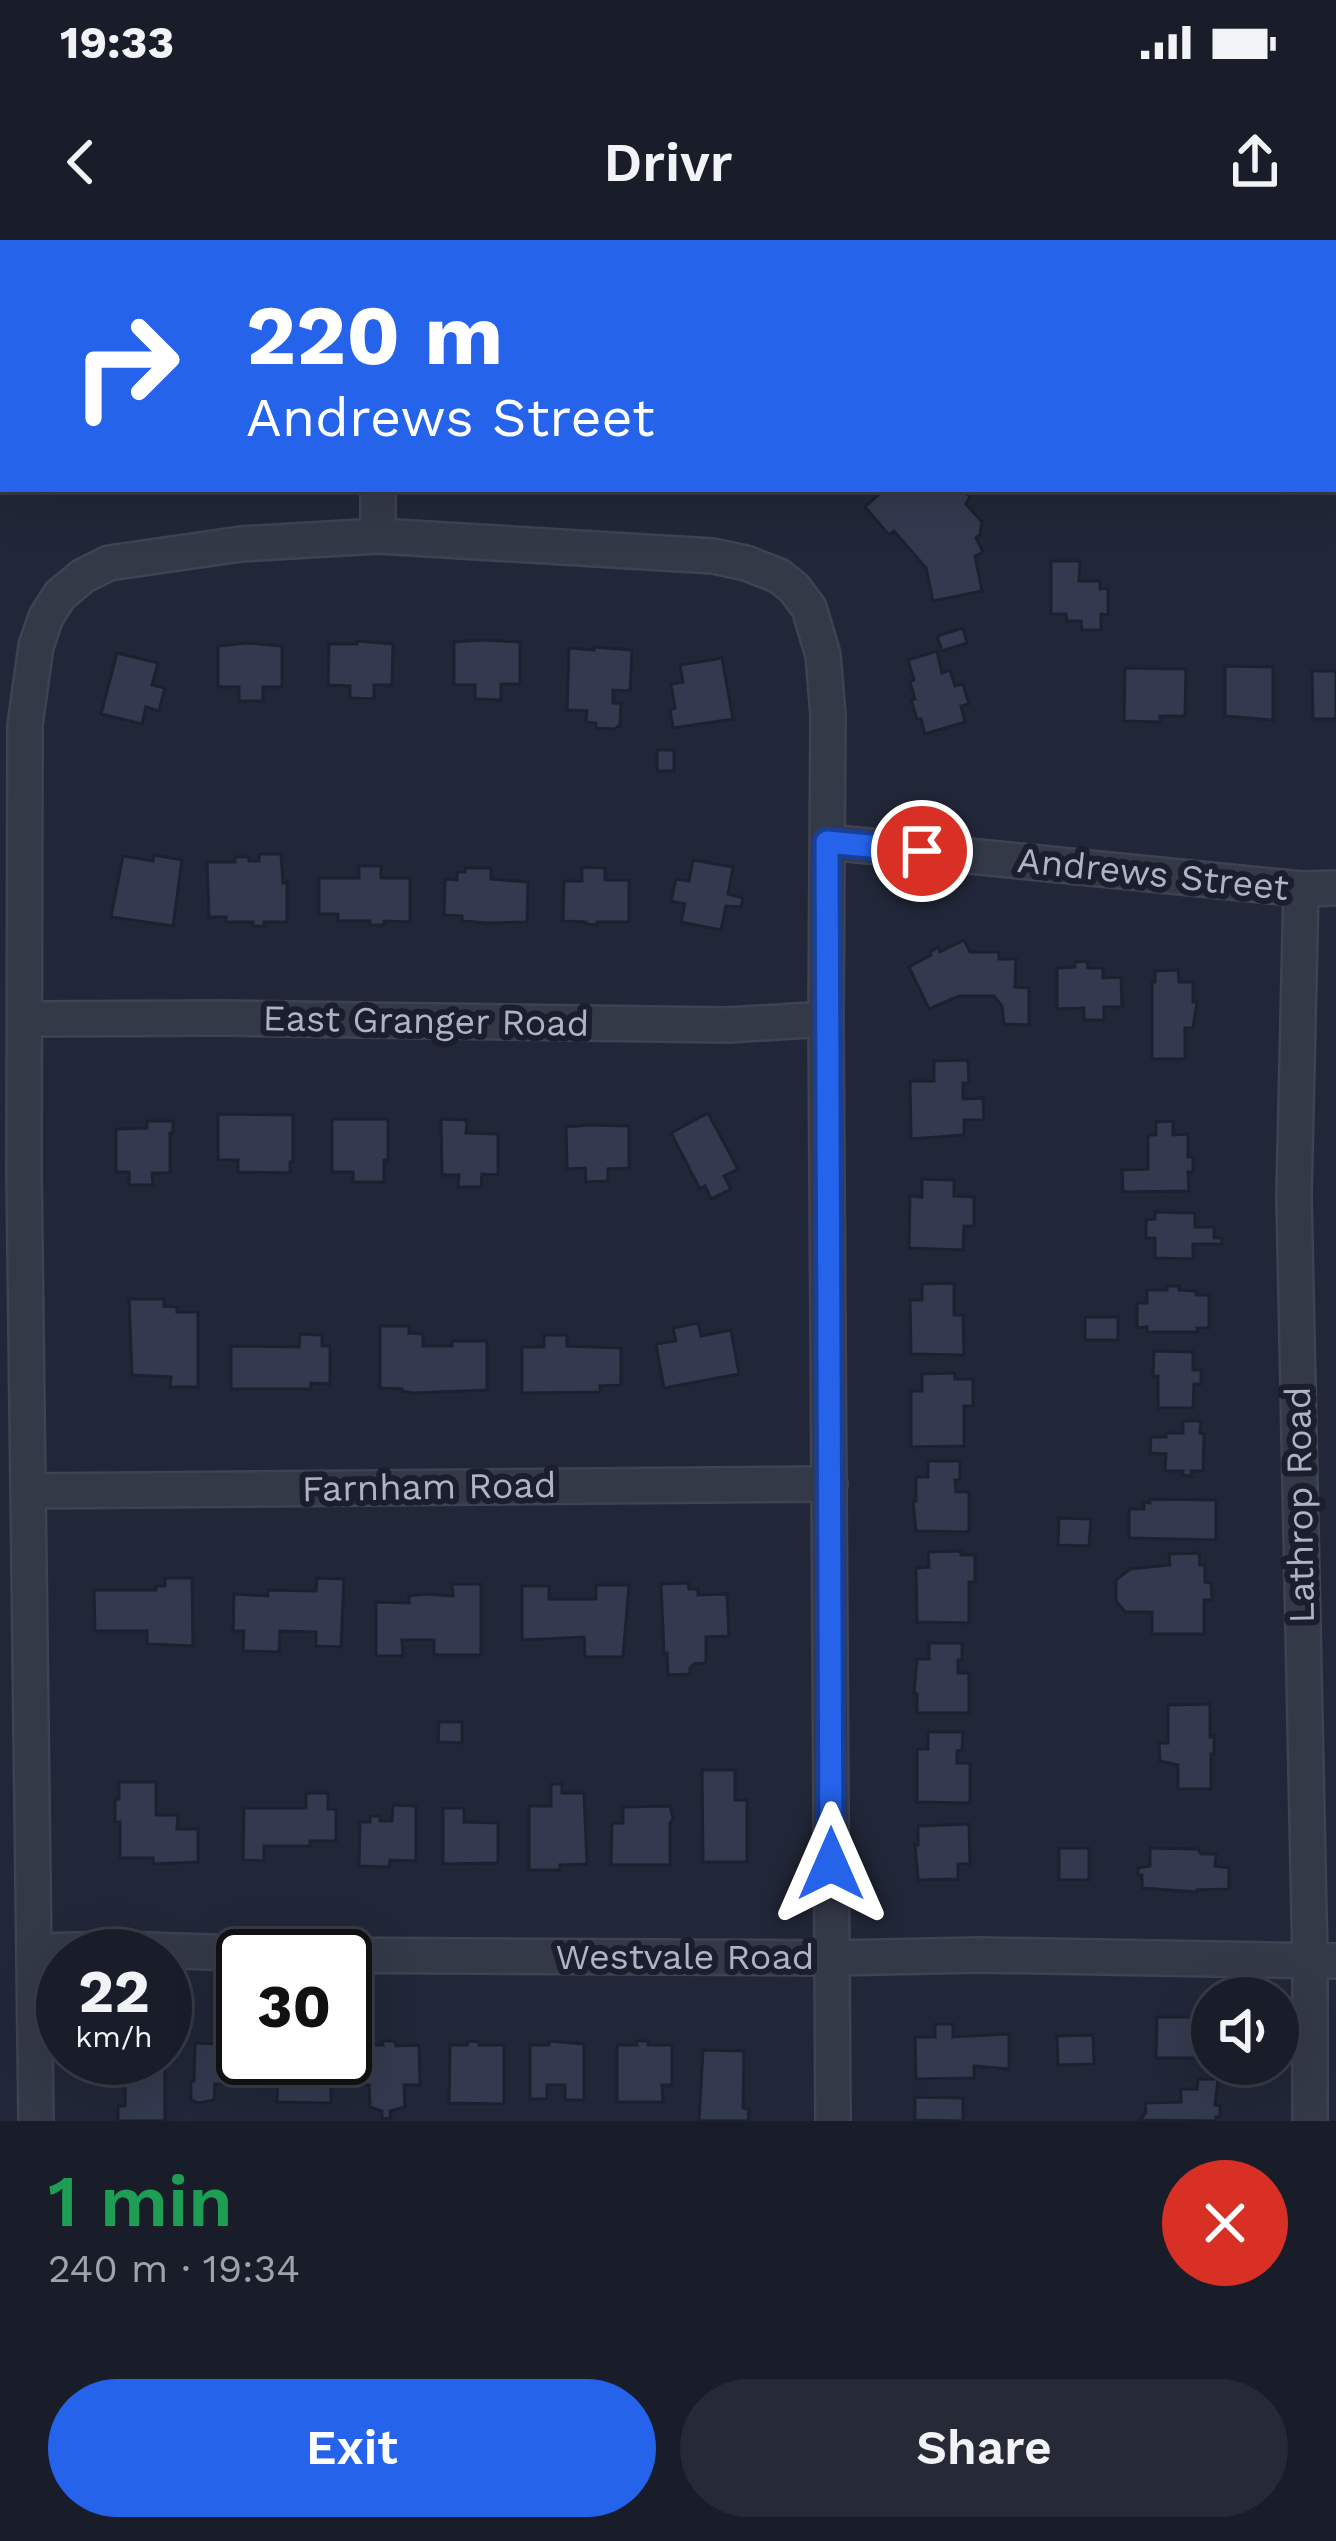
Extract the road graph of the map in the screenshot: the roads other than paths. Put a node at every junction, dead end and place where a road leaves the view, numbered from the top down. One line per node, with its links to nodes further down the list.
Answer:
1 (378, 492): 2 (street)
2 (378, 536): 3 (street); 6 (street)
3 (827, 842): 5 (street, Andrews Street); 7 (street)
4 (1336, 888): 5 (street, Andrews Street)
5 (1301, 889): 13 (street, Lathrop Road)
6 (26, 1019): 7 (street, East Granger Road); 8 (street)
7 (826, 1019): 9 (street)
8 (12, 1173): 10 (street)
9 (830, 1484): 10 (street, Farnham Road); 12 (street)
10 (28, 1491): 11 (street)
11 (34, 1951): 12 (street, Westvale Road); 14 (street)
12 (832, 1958): 13 (street, Westvale Road); 15 (street)
13 (1323, 1961): 16 (street, Lathrop Road)
14 (36, 2121)
15 (833, 2121)
16 (1310, 2121)

